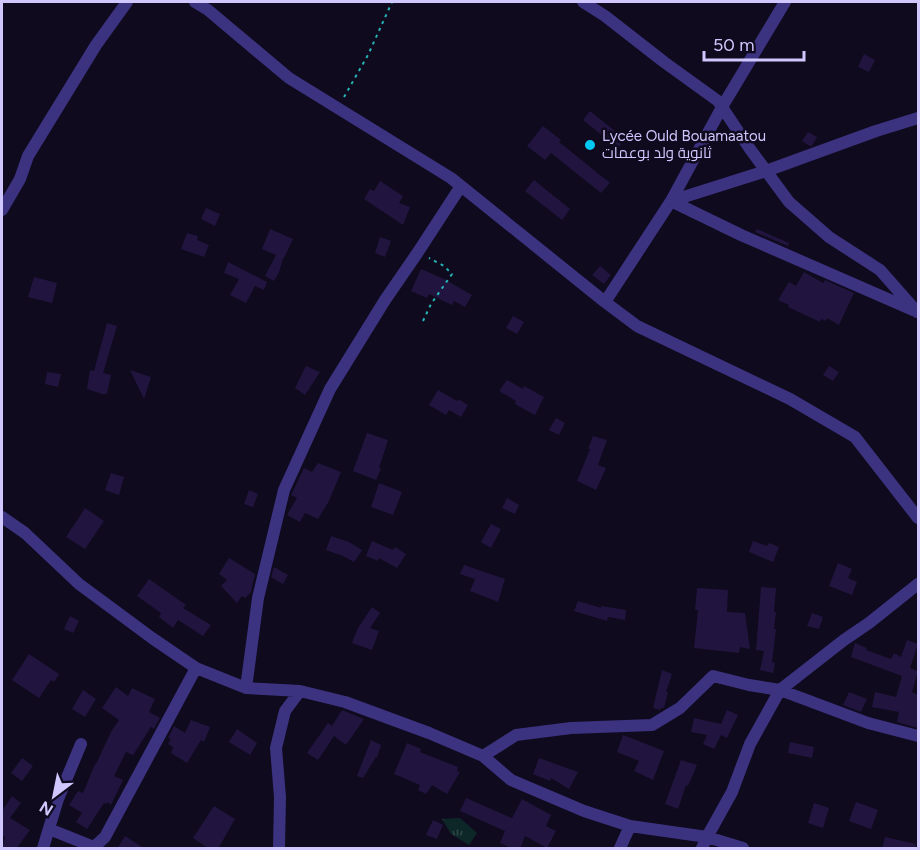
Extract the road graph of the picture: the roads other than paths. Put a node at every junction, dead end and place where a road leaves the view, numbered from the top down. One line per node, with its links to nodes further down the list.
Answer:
1 (127, 2): 10 (street)
2 (195, 2): 8 (street)
3 (583, 2): 5 (street)
4 (785, 2): 5 (street)
5 (723, 107): 7 (street); 9 (street)
6 (918, 118): 7 (street)
7 (766, 171): 9 (street); 12 (street)
8 (461, 186): 11 (street); 17 (street)
9 (671, 201): 11 (street); 12 (street)
10 (2, 210)
11 (604, 302): 14 (street)
12 (918, 312)
13 (2, 517): 16 (street)
14 (918, 518)
15 (918, 584): 18 (street)
16 (196, 668): 17 (street); 24 (street)
17 (246, 688): 19 (street)
18 (780, 690): 20 (street); 22 (street); 25 (street)
19 (300, 691): 22 (street); 27 (street)
20 (918, 736)
21 (81, 744): 24 (street)
22 (483, 756): 23 (street)
23 (630, 826): 25 (street); 28 (street)
24 (49, 829): 26 (street)
25 (704, 843): 29 (street)
26 (43, 849)
27 (279, 849)
28 (620, 849)
29 (743, 849)

